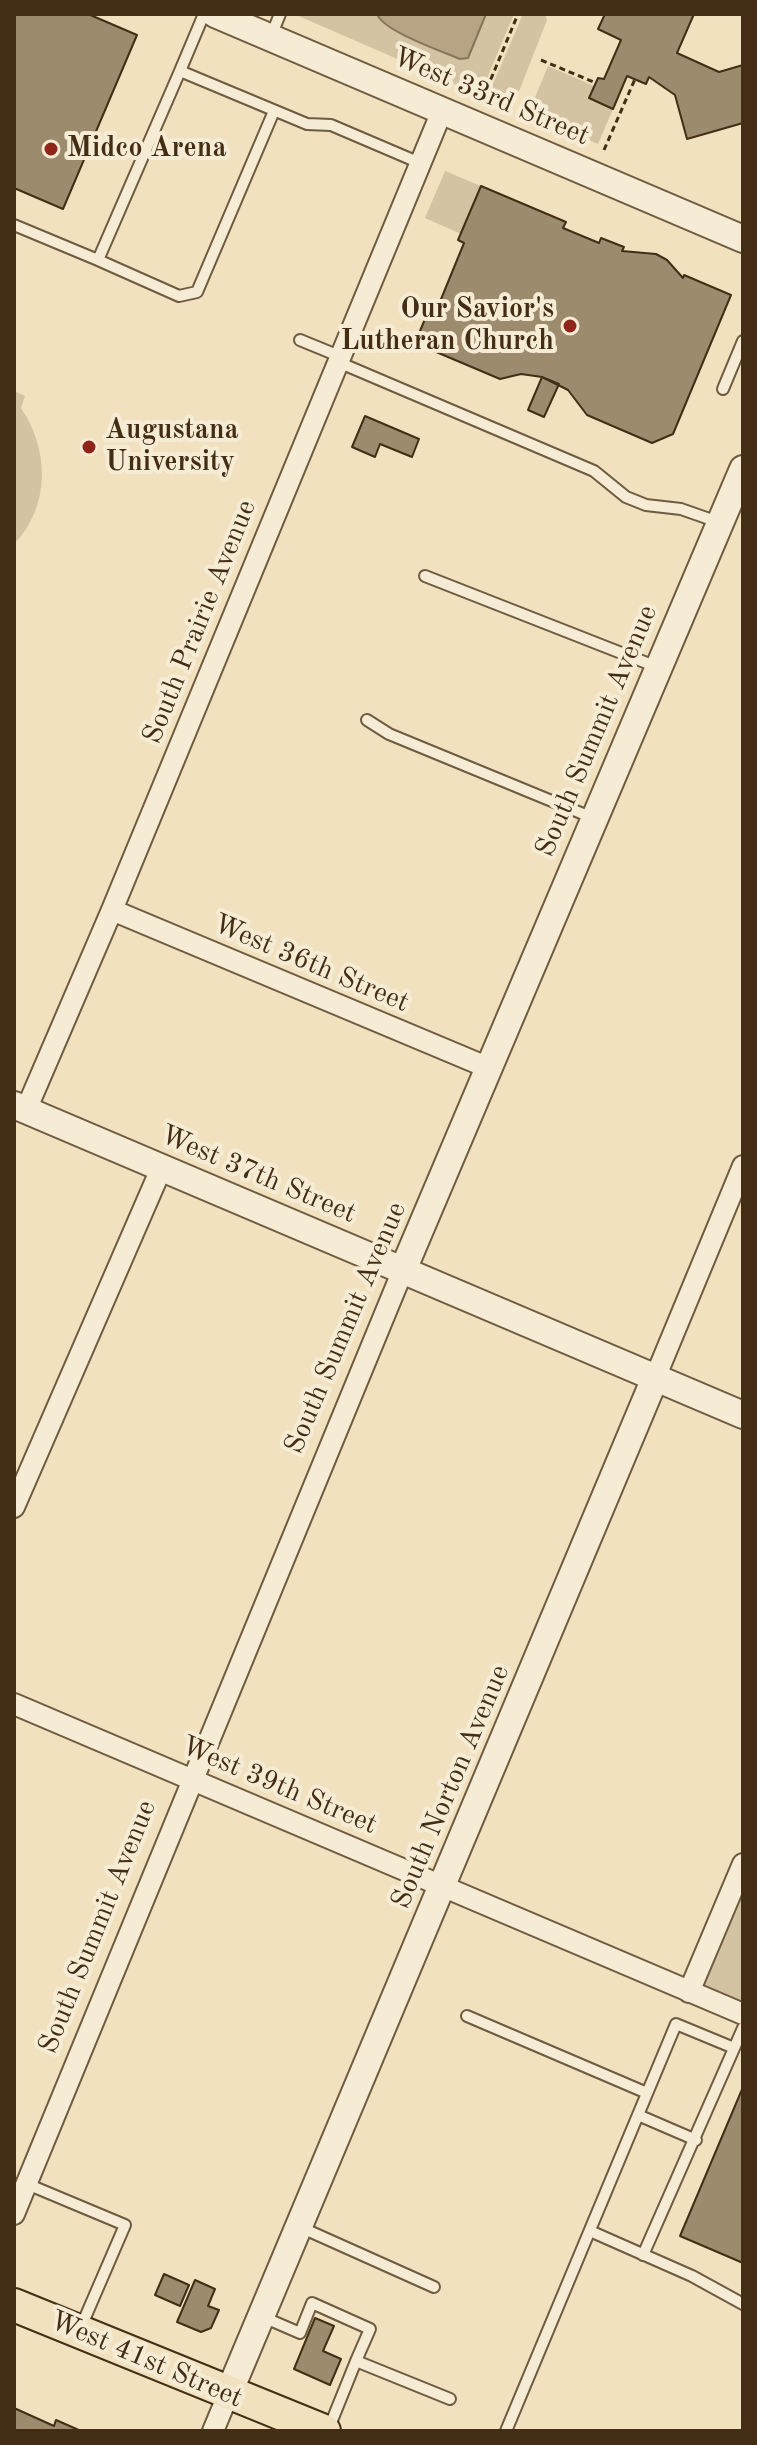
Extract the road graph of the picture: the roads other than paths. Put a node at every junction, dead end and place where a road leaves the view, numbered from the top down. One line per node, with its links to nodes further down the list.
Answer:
1 (204, 14): 4 (lane)
2 (215, 14): 3 (street, West 33rd Street)
3 (275, 26): 6 (street, West 33rd Street)
4 (180, 71): 5 (lane); 10 (lane)
5 (274, 111): 7 (lane); 10 (lane)
6 (442, 111): 7 (street, South Prairie Avenue); 9 (street, West 33rd Street)
7 (420, 163): 13 (street, South Prairie Avenue)
8 (14, 225): 10 (lane)
9 (743, 239)
10 (98, 260)
11 (300, 340): 13 (lane)
12 (742, 349): 14 (lane)
13 (338, 359): 16 (lane); 21 (street, South Prairie Avenue)
14 (723, 389)
15 (743, 469): 16 (street, South Summit Avenue)
16 (720, 523): 18 (street, South Summit Avenue)
17 (425, 576): 18 (lane)
18 (659, 668): 20 (street, South Summit Avenue)
19 (367, 720): 20 (lane)
20 (595, 819): 22 (street, South Summit Avenue)
21 (112, 910): 22 (street, West 36th Street); 23 (street, South Prairie Avenue)
22 (489, 1068): 26 (street, South Summit Avenue)
23 (20, 1107): 25 (street, West 37th Street)
24 (743, 1166): 27 (street, South Norton Avenue)
25 (161, 1169): 26 (street, West 37th Street); 29 (street)
26 (403, 1270): 27 (street, West 37th Street); 31 (street, South Summit Avenue)
27 (655, 1378): 28 (street, West 37th Street); 33 (street, South Norton Avenue)
28 (743, 1415)
29 (14, 1507)
30 (14, 1704): 31 (street, West 39th Street)
31 (193, 1781): 33 (street, West 39th Street); 42 (street, South Summit Avenue)
32 (743, 1864): 34 (street)
33 (445, 1886): 34 (street, West 39th Street); 44 (street, South Norton Avenue)
34 (689, 1992): 35 (street, West 39th Street)
35 (743, 2014)
36 (467, 2016): 39 (lane)
37 (743, 2028): 38 (lane)
38 (734, 2048): 39 (lane); 41 (lane)
39 (647, 2093): 40 (lane)
40 (638, 2115): 41 (lane); 45 (lane)
41 (696, 2140): 46 (lane)
42 (27, 2184): 43 (street, South Summit Avenue); 51 (lane)
43 (15, 2209)
44 (300, 2227): 47 (lane); 50 (street, South Norton Avenue)
45 (590, 2231): 46 (lane); 57 (lane)
46 (643, 2255): 48 (lane)
47 (434, 2287)
48 (743, 2304)
49 (14, 2305): 51 (main road, West 41st Street)
50 (262, 2316): 52 (lane); 53 (street, South Norton Avenue)
51 (79, 2333): 53 (main road, West 41st Street)
52 (356, 2361): 54 (lane); 56 (lane)
53 (228, 2395): 55 (street, South Norton Avenue); 56 (main road, West 41st Street)
54 (450, 2399)
55 (213, 2431)
56 (326, 2431)
57 (506, 2431)

